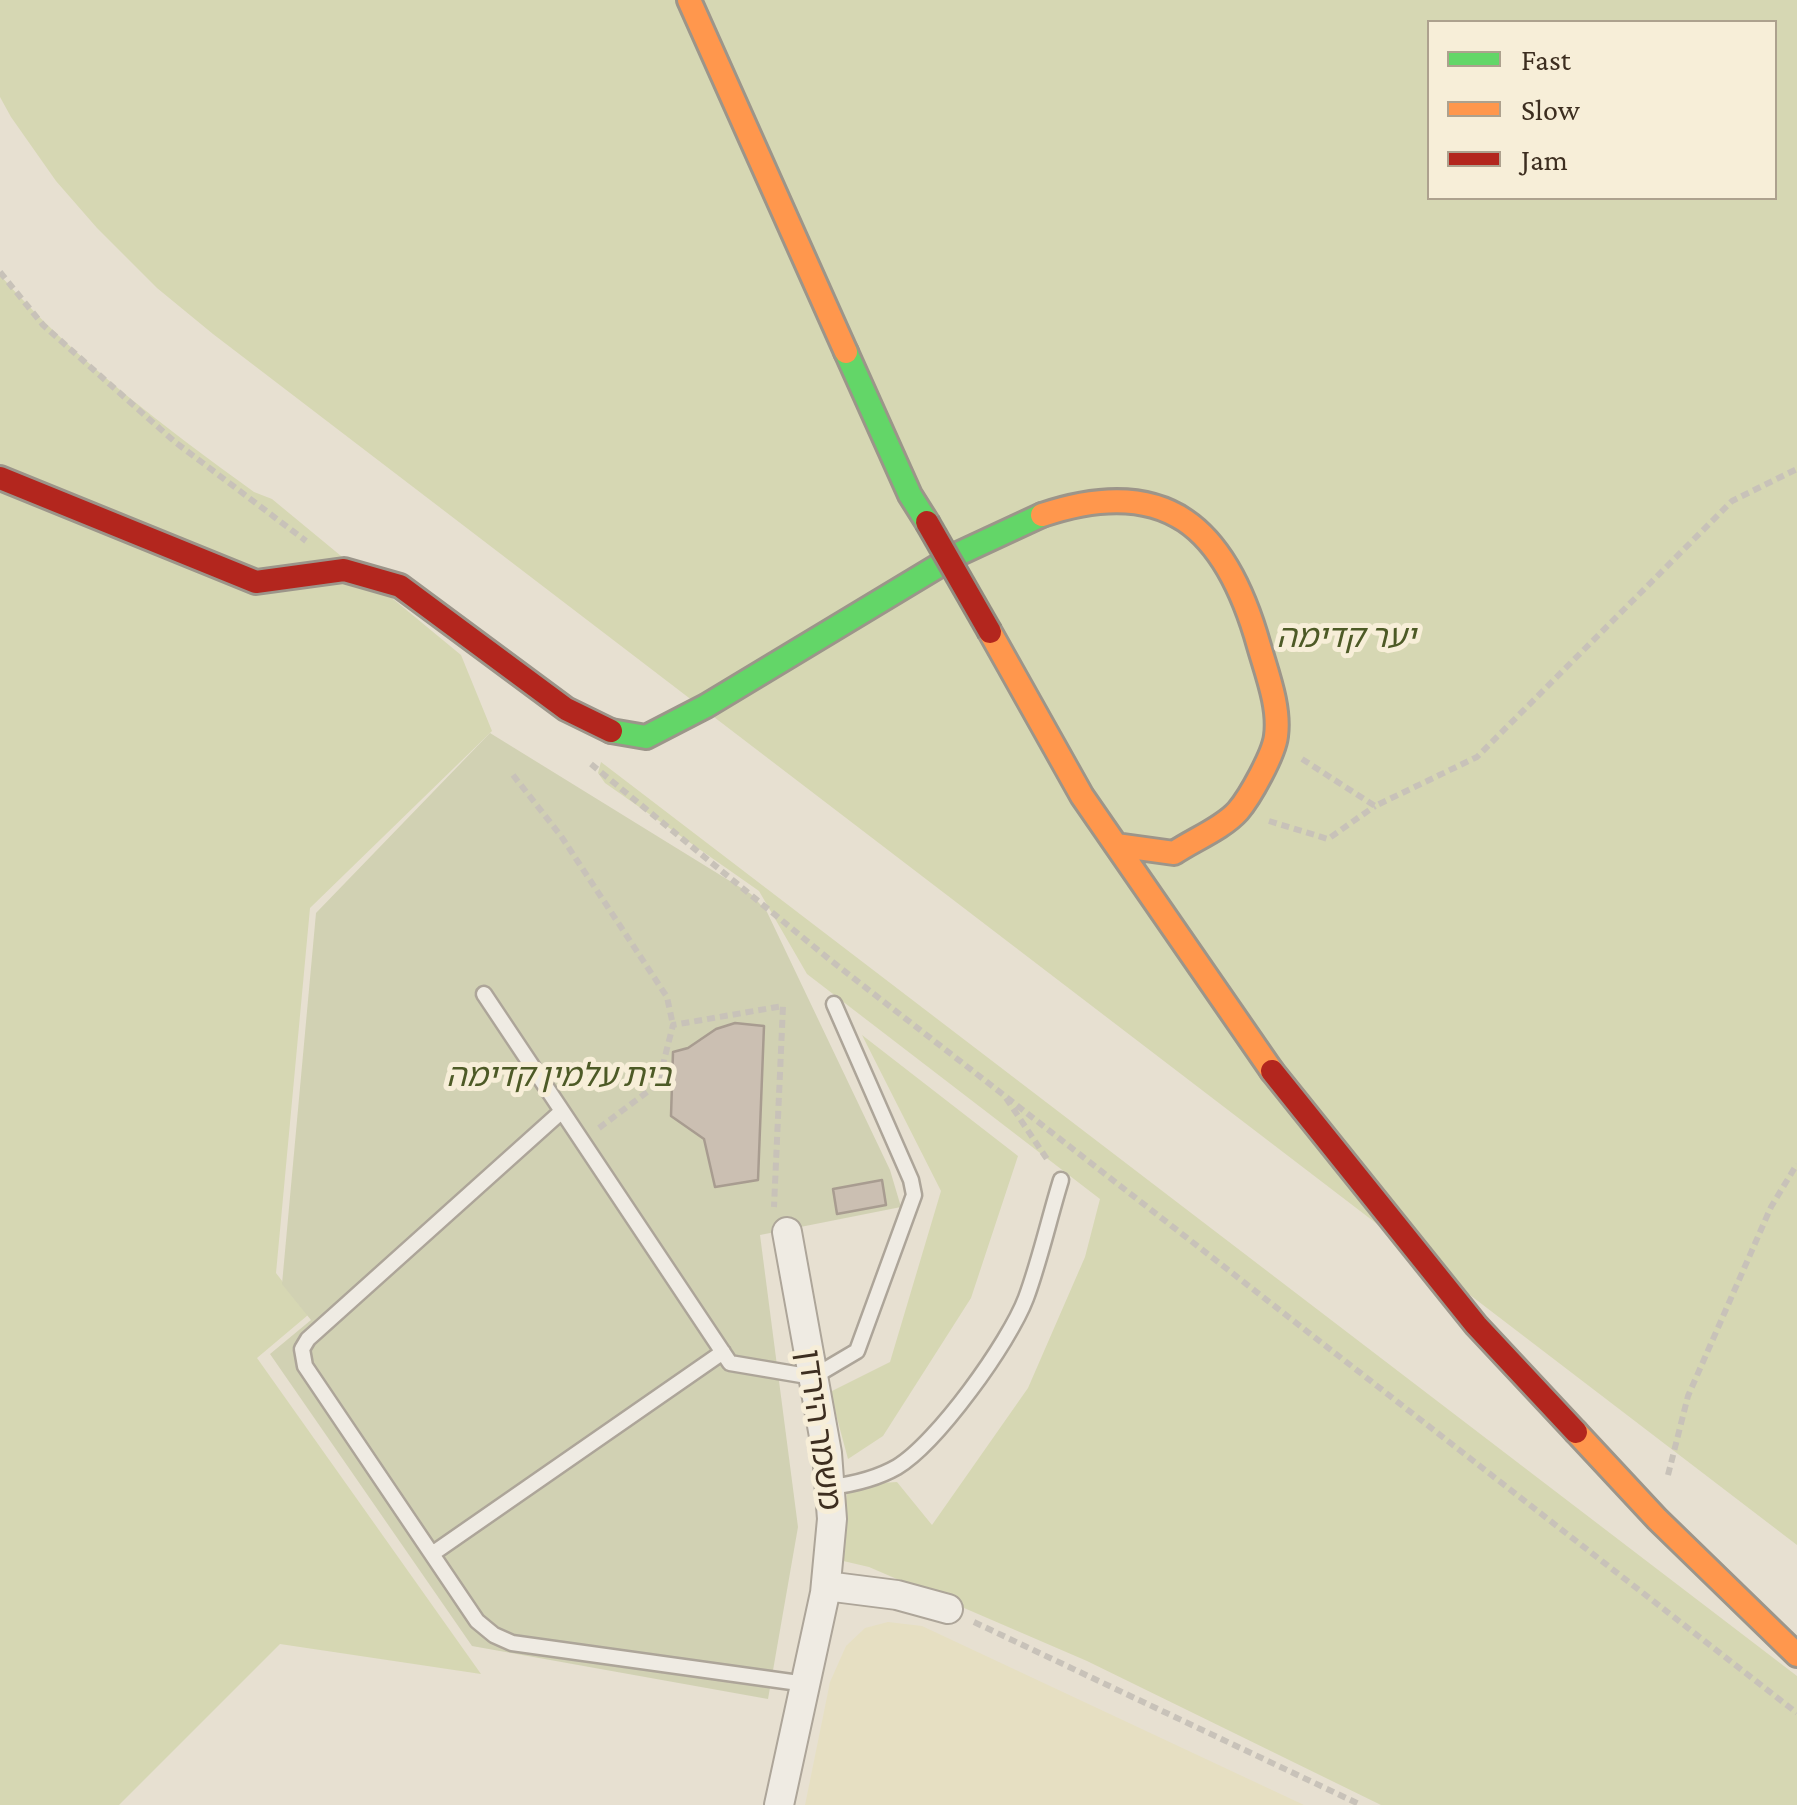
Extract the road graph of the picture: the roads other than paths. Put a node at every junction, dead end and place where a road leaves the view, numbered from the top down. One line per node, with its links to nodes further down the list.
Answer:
1 (688, 0): 3 (main road, bridge)
2 (0, 478): 4 (main road)
3 (1116, 845): 4 (main road); 5 (main road)
4 (1174, 852): 5 (street)
5 (1155, 902): 17 (main road)
6 (484, 994): 8 (lane)
7 (834, 1004): 12 (lane)
8 (562, 1111): 11 (lane); 14 (lane)
9 (1061, 1180): 13 (lane)
10 (787, 1232): 12 (street, משמר הירדן)
11 (723, 1352): 12 (lane); 14 (lane)
12 (813, 1378): 13 (street, משמר הירדן)
13 (831, 1487): 15 (street, משמר הירדן)
14 (432, 1554): 18 (lane)
15 (826, 1586): 16 (street); 18 (street, משמר הירדן)
16 (948, 1609)
17 (1797, 1655)
18 (806, 1684): 19 (street, משמר הירדן)
19 (779, 1805)

